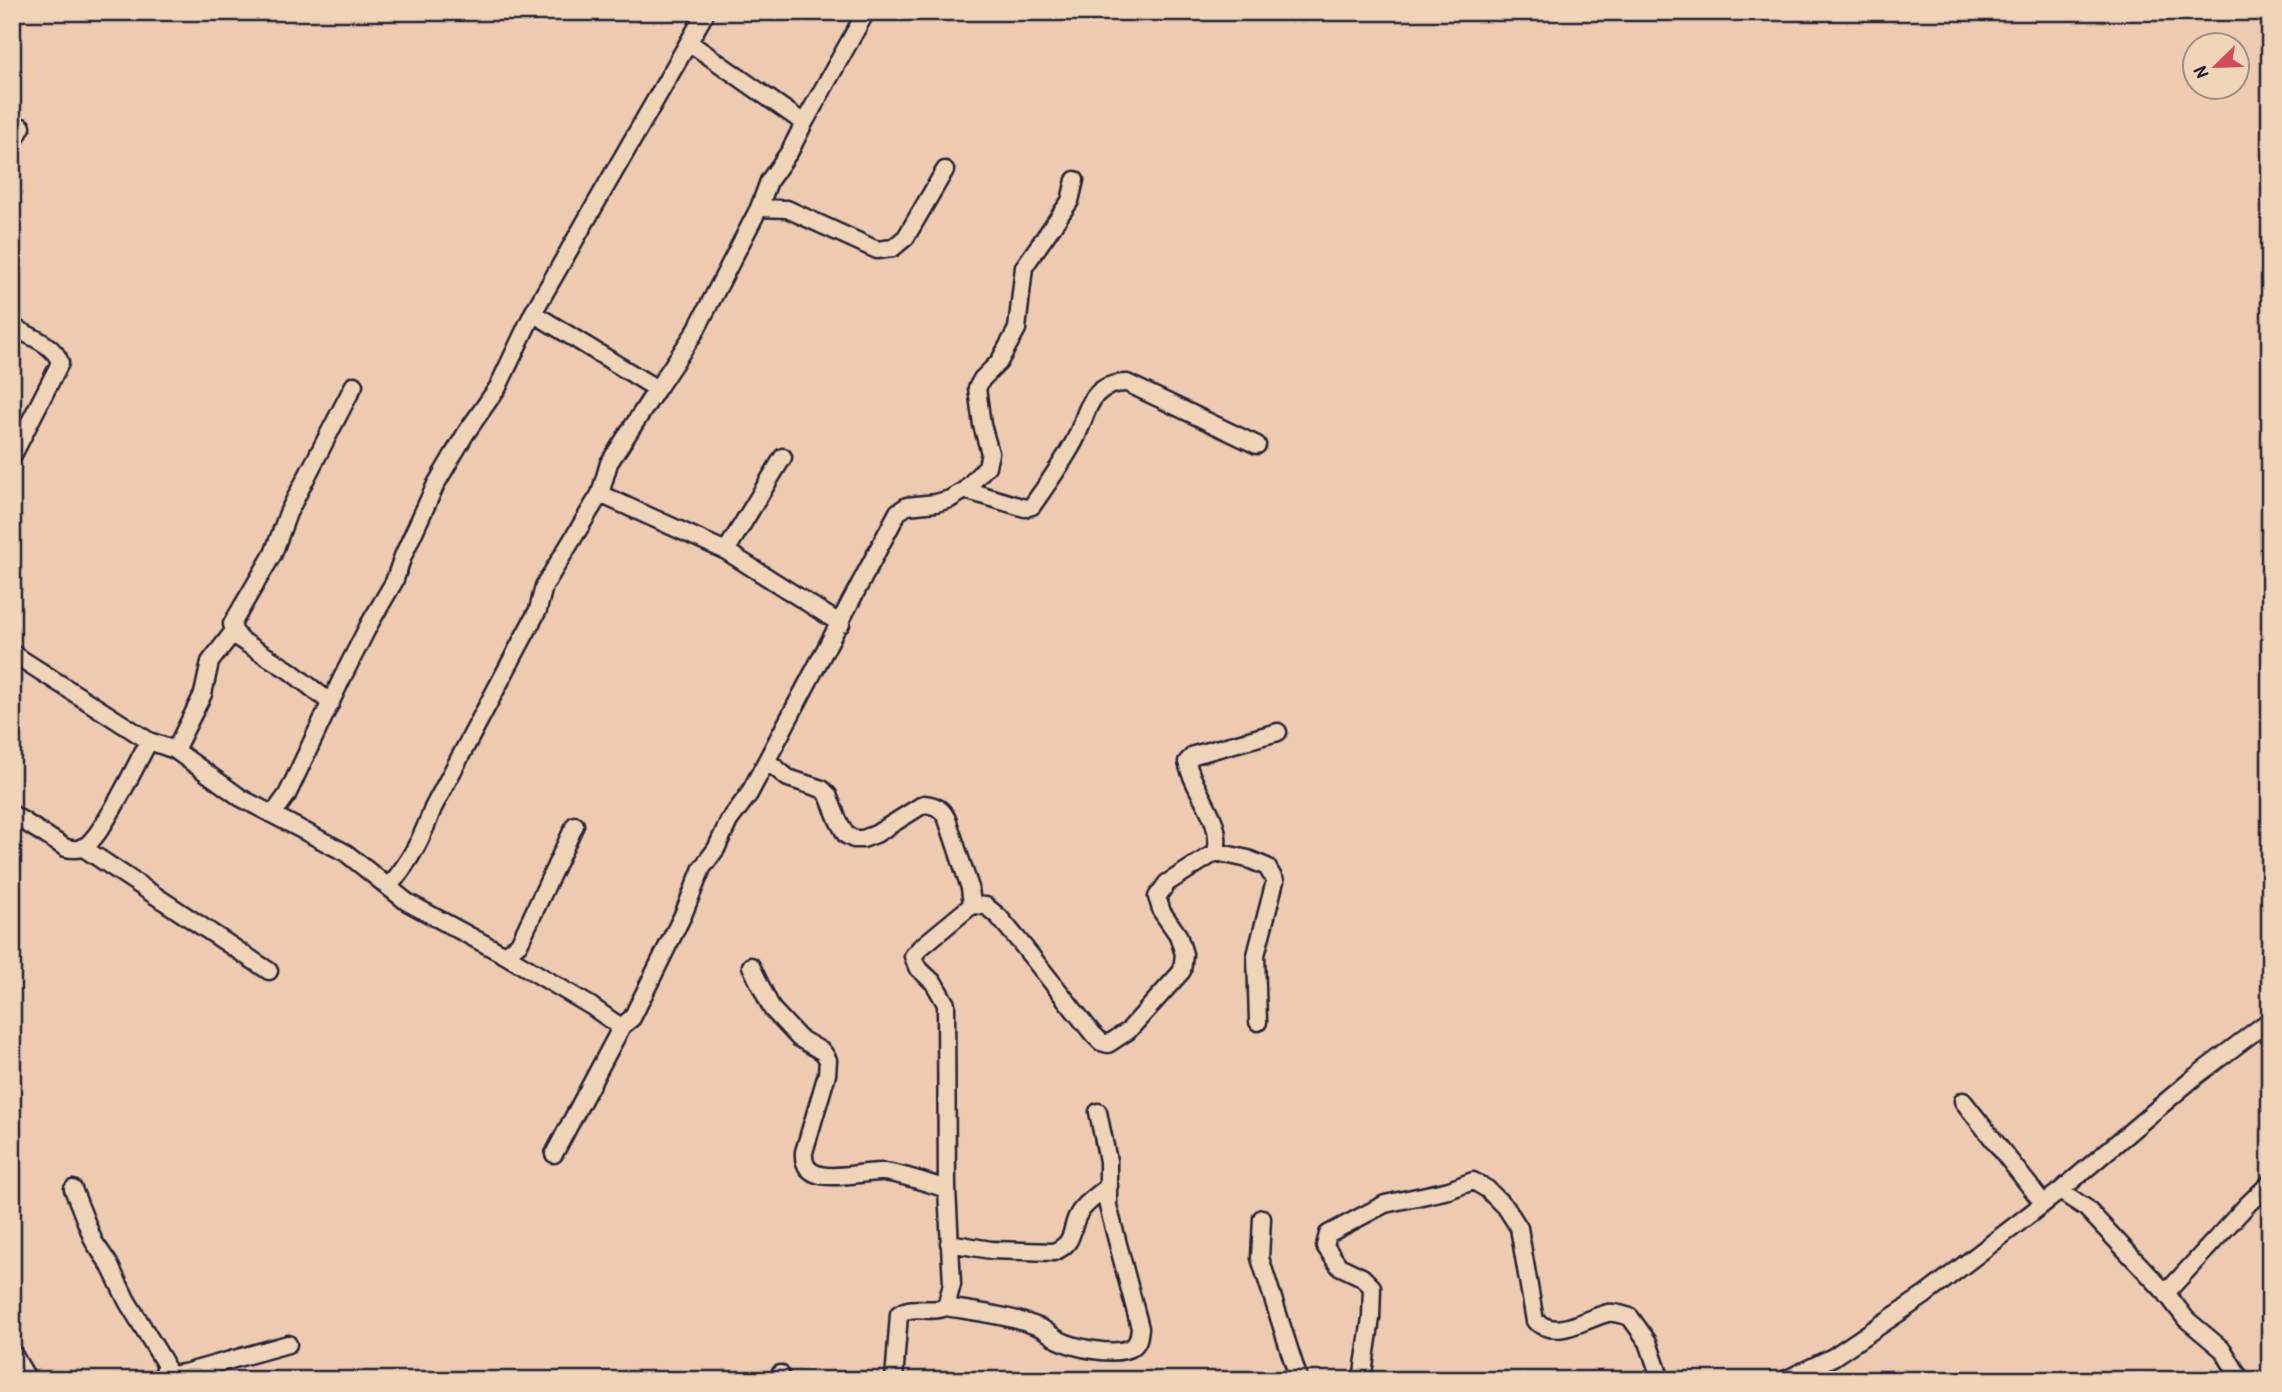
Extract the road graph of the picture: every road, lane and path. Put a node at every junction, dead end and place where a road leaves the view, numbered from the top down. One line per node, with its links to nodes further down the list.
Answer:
1 (866, 12): 4 (street)
2 (701, 13): 3 (street)
3 (690, 43): 4 (street); 10 (street)
4 (804, 122): 9 (street)
5 (22, 127): 6 (street)
6 (12, 145)
7 (945, 170): 9 (street)
8 (1075, 180): 17 (street)
9 (759, 208): 13 (street)
10 (533, 313): 13 (street); 23 (street)
11 (12, 327): 15 (street)
12 (354, 385): 21 (street)
13 (657, 389): 18 (street)
14 (1257, 445): 17 (street)
15 (12, 457)
16 (783, 457): 19 (street)
17 (965, 490): 20 (street)
18 (600, 494): 19 (street); 33 (street)
19 (726, 551): 20 (street)
20 (841, 624): 27 (street)
21 (234, 631): 23 (street); 26 (street)
22 (12, 653): 25 (street)
23 (331, 704): 29 (street)
24 (1279, 732): 32 (street)
25 (149, 741): 26 (street); 31 (street)
26 (175, 750): 29 (street)
27 (767, 761): 34 (street); 40 (street)
28 (12, 814): 31 (street)
29 (274, 814): 33 (street)
30 (575, 825): 35 (street)
31 (82, 848): 37 (street)
32 (1216, 852): 34 (street); 39 (street)
33 (389, 886): 35 (street)
34 (972, 905): 47 (street)
35 (505, 955): 40 (street)
36 (751, 966): 47 (street)
37 (270, 971)
38 (2270, 1020): 48 (street)
39 (1258, 1022)
40 (622, 1026): 43 (street)
41 (1963, 1101): 49 (street)
42 (1098, 1112): 45 (street)
43 (554, 1154)
44 (2270, 1183): 52 (street)
45 (1108, 1186): 51 (street); 53 (street)
46 (73, 1189): 56 (street)
47 (947, 1189): 51 (street)
48 (2060, 1191): 49 (street); 52 (street)
49 (2043, 1203): 62 (street)
50 (1262, 1218): 59 (street)
51 (949, 1242): 53 (street)
52 (2166, 1293): 63 (street)
53 (946, 1307): 58 (street)
54 (288, 1344): 56 (street)
55 (12, 1352): 57 (street)
56 (158, 1378)
57 (28, 1380)
58 (894, 1380)
59 (1298, 1380)
60 (1362, 1380): 61 (street)
61 (1661, 1380)
62 (1785, 1380)
63 (2241, 1380)

